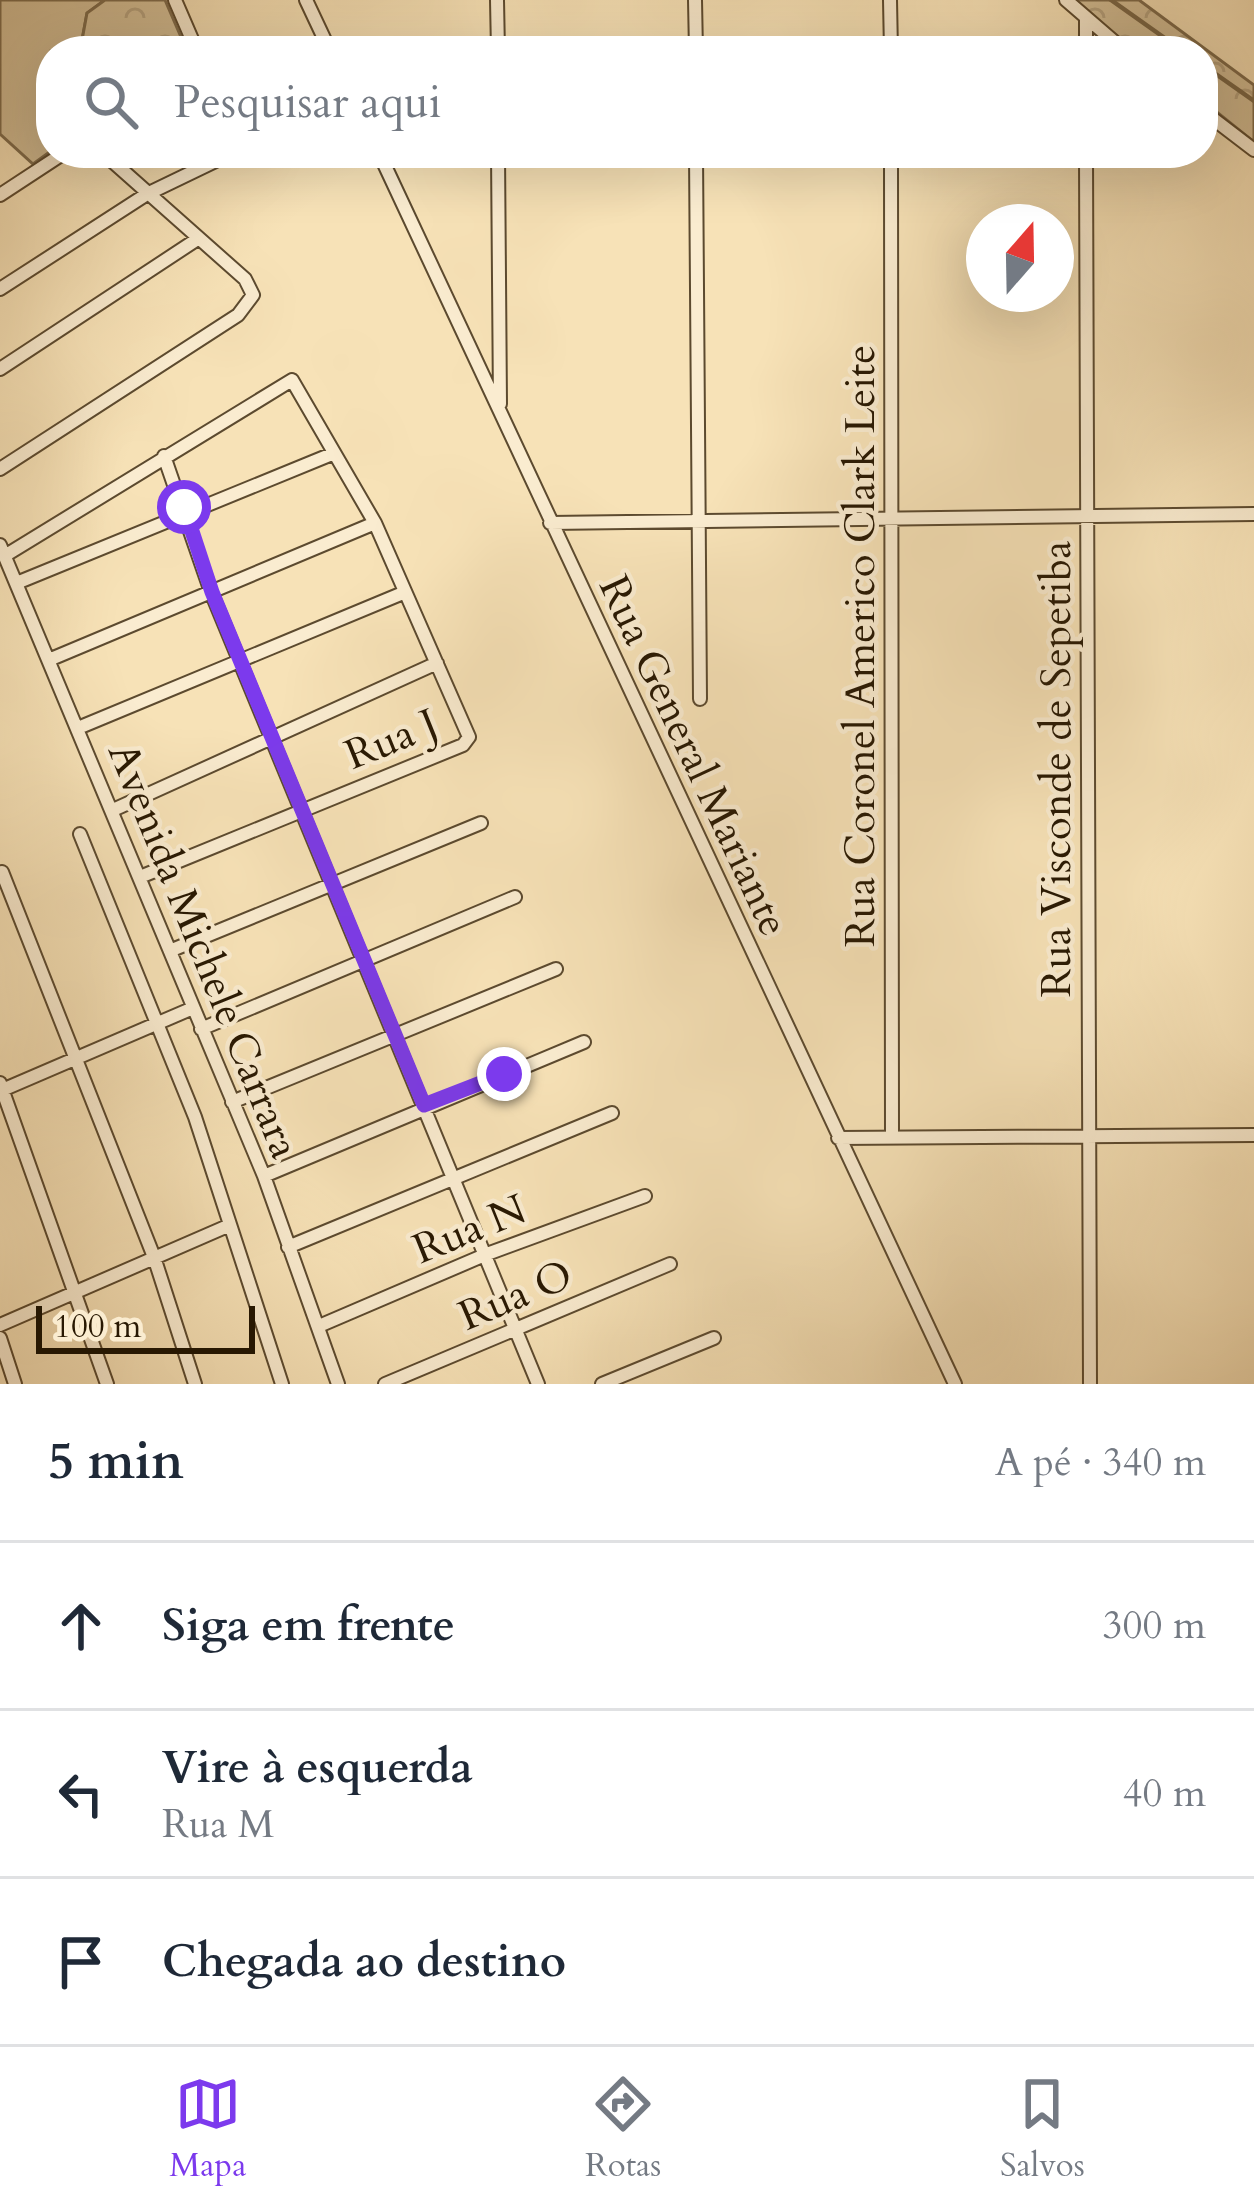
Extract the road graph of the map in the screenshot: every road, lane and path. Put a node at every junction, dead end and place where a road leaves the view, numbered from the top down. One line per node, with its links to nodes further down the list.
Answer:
1 (175, 0): 8 (street)
2 (306, 0): 9 (street)
3 (497, 0): 10 (street)
4 (695, 0): 11 (street)
5 (890, 0): 12 (street)
6 (1066, 0): 7 (street)
7 (1086, 20): 13 (street); 14 (street)
8 (191, 36)
9 (323, 36)
10 (497, 36)
11 (695, 36)
12 (891, 36)
13 (1086, 36)
14 (1106, 36)
15 (1218, 122): 16 (street)
16 (1254, 150)
17 (41, 168): 26 (street)
18 (119, 168): 25 (street)
19 (201, 168): 25 (street)
20 (386, 168): 30 (street, Rua General Mariante)
21 (498, 168): 30 (street)
22 (696, 168): 38 (street)
23 (891, 168): 37 (street, Rua Coronel Americo Clark Leite)
24 (1086, 168): 34 (street, Rua Visconde de Sepetiba)
25 (147, 194): 27 (street); 28 (street)
26 (0, 195)
27 (196, 240): 29 (street); 33 (street)
28 (0, 289)
29 (0, 369)
30 (500, 410): 40 (street, Rua General Mariante)
31 (332, 454): 32 (street); 36 (street); 39 (street)
32 (164, 456): 36 (street); 41 (street)
33 (0, 470)
34 (1086, 514): 35 (street); 37 (street); 73 (street, Rua Visconde de Sepetiba)
35 (1254, 514)
36 (184, 517): 42 (street); 43 (street)
37 (893, 519): 38 (street); 75 (street, Rua Coronel Americo Clark Leite)
38 (700, 520): 40 (street); 48 (street)
39 (376, 523): 43 (street); 44 (street)
40 (550, 523): 74 (street, Rua General Mariante)
41 (3, 550): 42 (street, Avenida Michele Carrara)
42 (19, 582): 45 (street, Avenida Michele Carrara)
43 (212, 592): 45 (street); 46 (street)
44 (403, 593): 46 (street); 47 (street)
45 (51, 659): 49 (street, Avenida Michele Carrara)
46 (242, 662): 49 (street); 50 (street)
47 (437, 663): 50 (street); 52 (street, Rua J)
48 (700, 699)
49 (78, 728): 51 (street, Avenida Michele Carrara)
50 (272, 736): 51 (street); 52 (street)
51 (113, 810): 56 (street, Avenida Michele Carrara)
52 (302, 810): 56 (street, Rua J); 57 (street)
53 (481, 824): 57 (street)
54 (80, 834): 63 (street)
55 (2, 872): 67 (street)
56 (140, 877): 59 (street, Avenida Michele Carrara)
57 (332, 888): 59 (street); 60 (street)
58 (515, 897): 60 (street)
59 (172, 950): 62 (street, Avenida Michele Carrara)
60 (363, 959): 64 (street); 65 (street)
61 (556, 969): 65 (street)
62 (193, 1008): 63 (street); 64 (street, Avenida Michele Carrara)
63 (158, 1022): 67 (street); 79 (street)
64 (201, 1029): 69 (street, Avenida Michele Carrara)
65 (392, 1035): 69 (street); 70 (street)
66 (584, 1042): 70 (street)
67 (78, 1057): 68 (street); 82 (street)
68 (1, 1088): 84 (street)
69 (232, 1102): 76 (street, Avenida Michele Carrara)
70 (424, 1105): 76 (street); 77 (street)
71 (612, 1113): 77 (street)
72 (1254, 1135): 73 (street)
73 (1090, 1136): 75 (street); 99 (street, Rua Visconde de Sepetiba)
74 (838, 1138): 75 (street); 98 (street, Rua General Mariante)
75 (892, 1138)
76 (264, 1176): 80 (street, Avenida Michele Carrara)
77 (454, 1177): 80 (street); 81 (street)
78 (645, 1196): 81 (street, Rua N)
79 (230, 1225): 82 (street); 93 (street)
80 (288, 1247): 86 (street, Avenida Michele Carrara)
81 (487, 1254): 86 (street, Rua N); 87 (street)
82 (154, 1257): 84 (street); 92 (street)
83 (670, 1264): 87 (street, Rua O)
84 (75, 1292): 85 (street); 91 (street)
85 (0, 1325)
86 (320, 1326): 94 (street, Avenida Michele Carrara)
87 (516, 1330): 95 (street, Rua O); 96 (street)
88 (0, 1338): 90 (street)
89 (714, 1338): 97 (street)
90 (15, 1384)
91 (107, 1384)
92 (195, 1384)
93 (282, 1384)
94 (338, 1384)
95 (385, 1384)
96 (538, 1384)
97 (602, 1384)
98 (955, 1384)
99 (1090, 1384)

